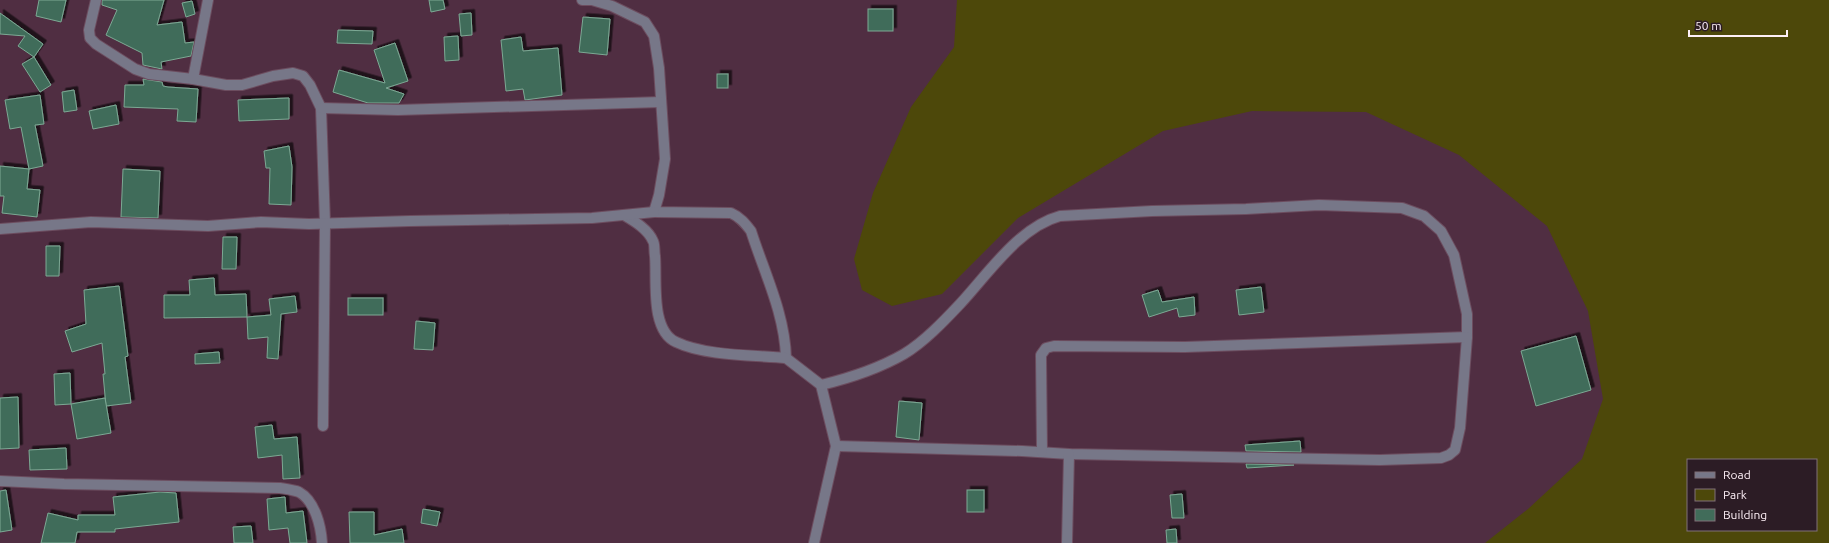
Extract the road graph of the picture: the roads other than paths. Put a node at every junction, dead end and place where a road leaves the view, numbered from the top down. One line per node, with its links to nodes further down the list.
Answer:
1 (96, 0): 4 (street)
2 (208, 0): 4 (street)
3 (582, 0): 5 (street)
4 (193, 79): 6 (street)
5 (661, 102): 6 (street); 7 (street)
6 (321, 108): 9 (street)
7 (654, 212): 8 (street); 12 (street)
8 (624, 215): 9 (street); 12 (street)
9 (325, 223): 10 (street); 14 (street)
10 (0, 229)
11 (1467, 337): 13 (street); 16 (street); 17 (street)
12 (786, 358): 13 (street)
13 (821, 385): 15 (street)
14 (323, 426)
15 (836, 446): 16 (street); 20 (street)
16 (1042, 452): 17 (street)
17 (1069, 454): 21 (street)
18 (0, 481): 19 (street)
19 (322, 543)
20 (814, 543)
21 (1067, 543)

